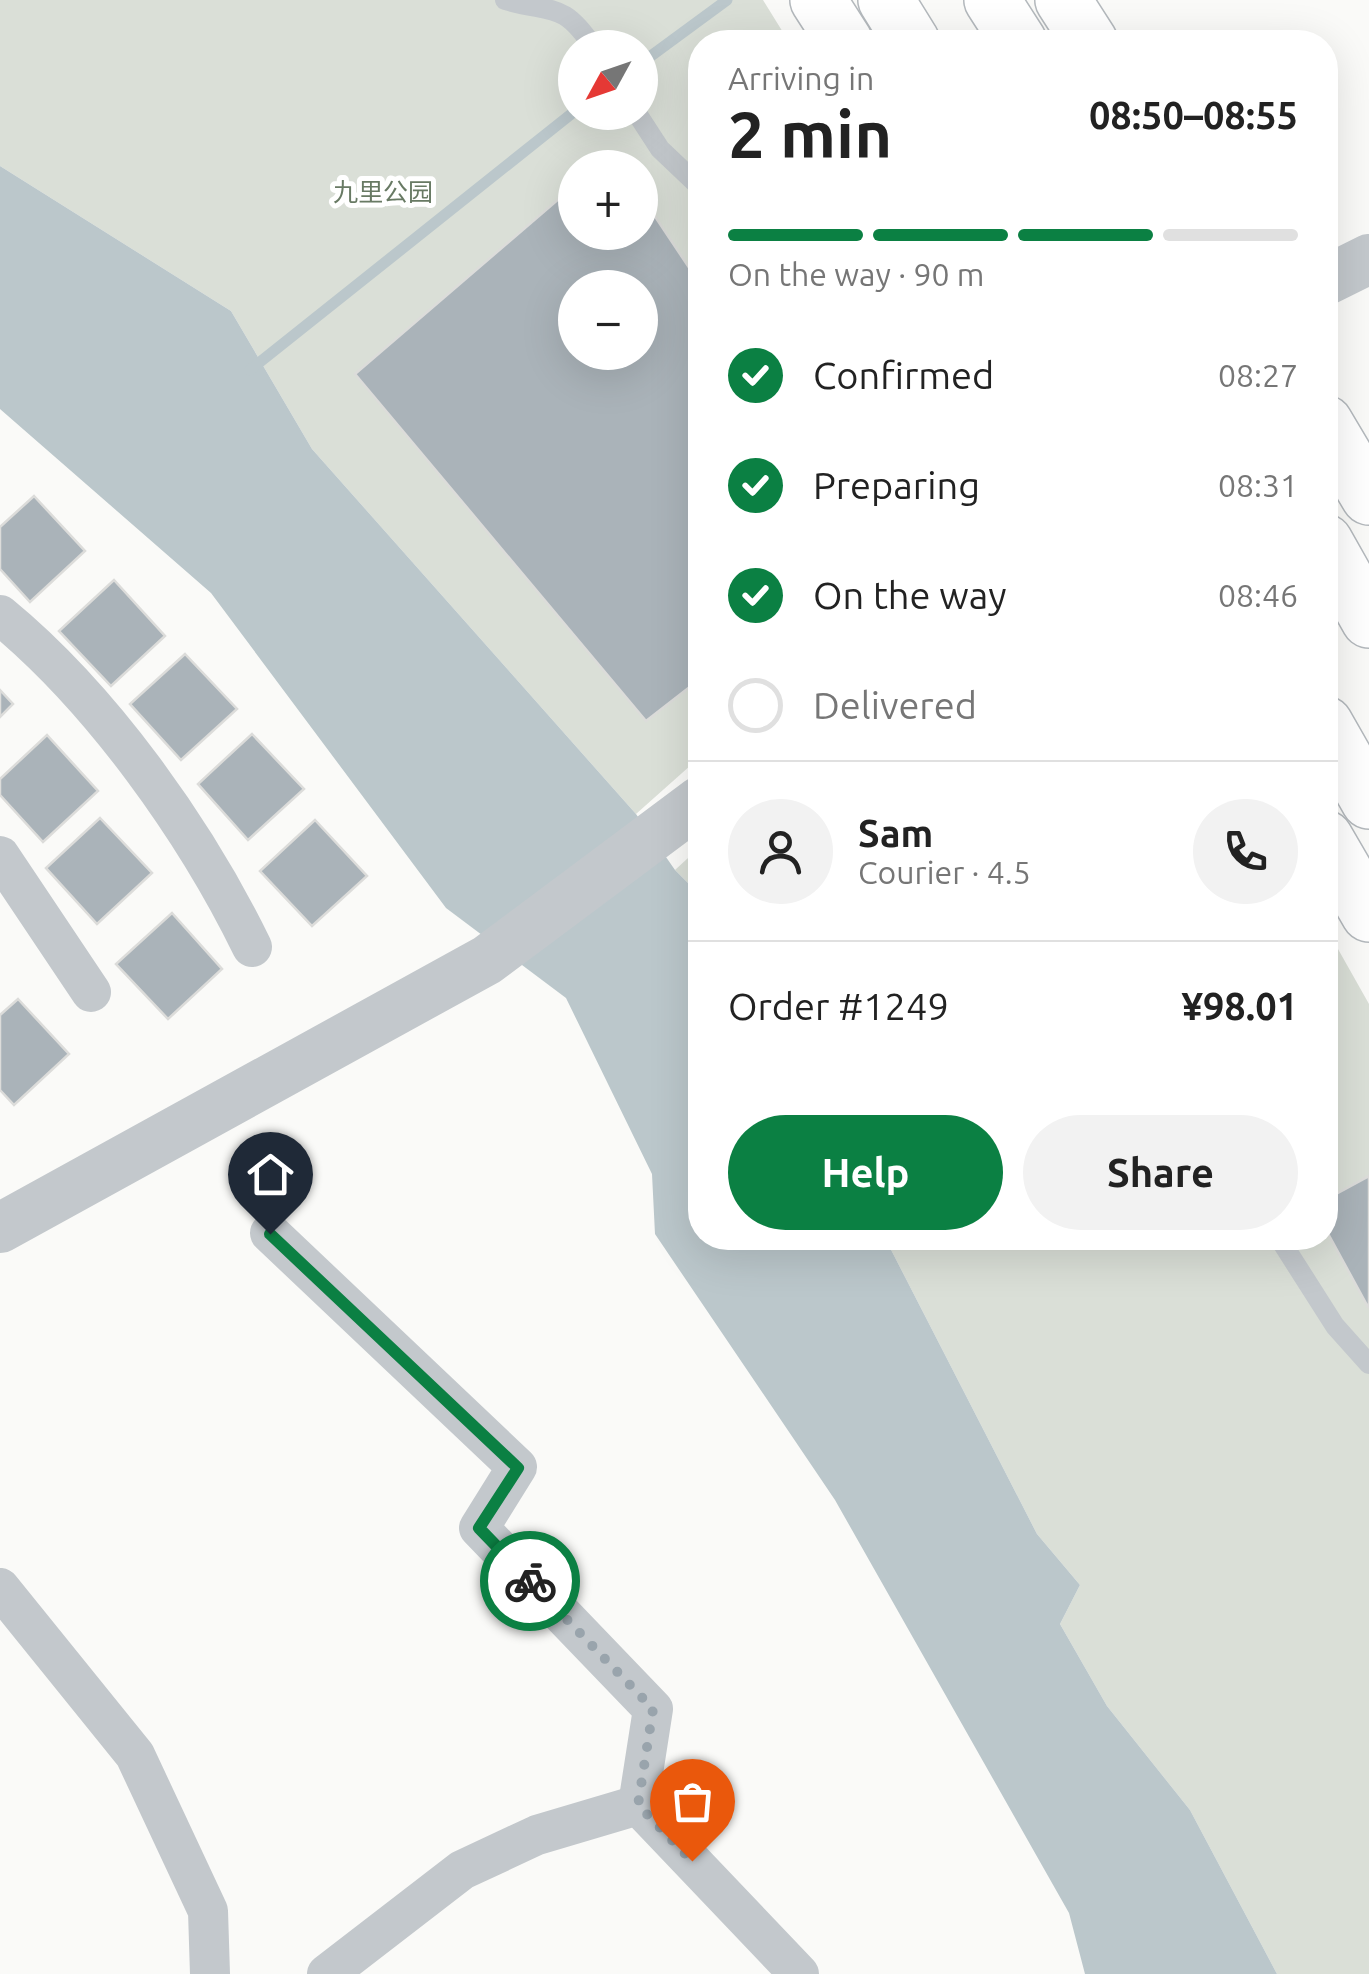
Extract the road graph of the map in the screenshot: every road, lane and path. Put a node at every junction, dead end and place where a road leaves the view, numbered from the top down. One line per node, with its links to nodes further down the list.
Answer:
1 (505, 0): 6 (lane)
2 (818, 0): 7 (highway)
3 (886, 0): 8 (highway)
4 (992, 0): 9 (highway)
5 (1063, 0): 10 (highway)
6 (578, 30)
7 (837, 30)
8 (905, 30)
9 (1011, 30)
10 (1082, 30)
11 (648, 130): 12 (lane)
12 (688, 176)
13 (1369, 259): 14 (street)
14 (1338, 274)
15 (1338, 446): 16 (highway)
16 (1369, 497)
17 (1338, 565): 19 (highway)
18 (0, 615): 26 (street)
19 (1369, 620)
20 (1338, 747): 21 (highway)
21 (1369, 802)
22 (688, 810): 28 (street)
23 (0, 856): 27 (street)
24 (1338, 860): 25 (highway)
25 (1369, 914)
26 (252, 947)
27 (91, 992)
28 (0, 1228)
29 (270, 1234): 33 (street)
30 (1287, 1250): 31 (lane)
31 (1369, 1364)
32 (0, 1588): 34 (street)
33 (638, 1805): 35 (street); 36 (street)
34 (210, 1974)
35 (326, 1974)
36 (800, 1974)

